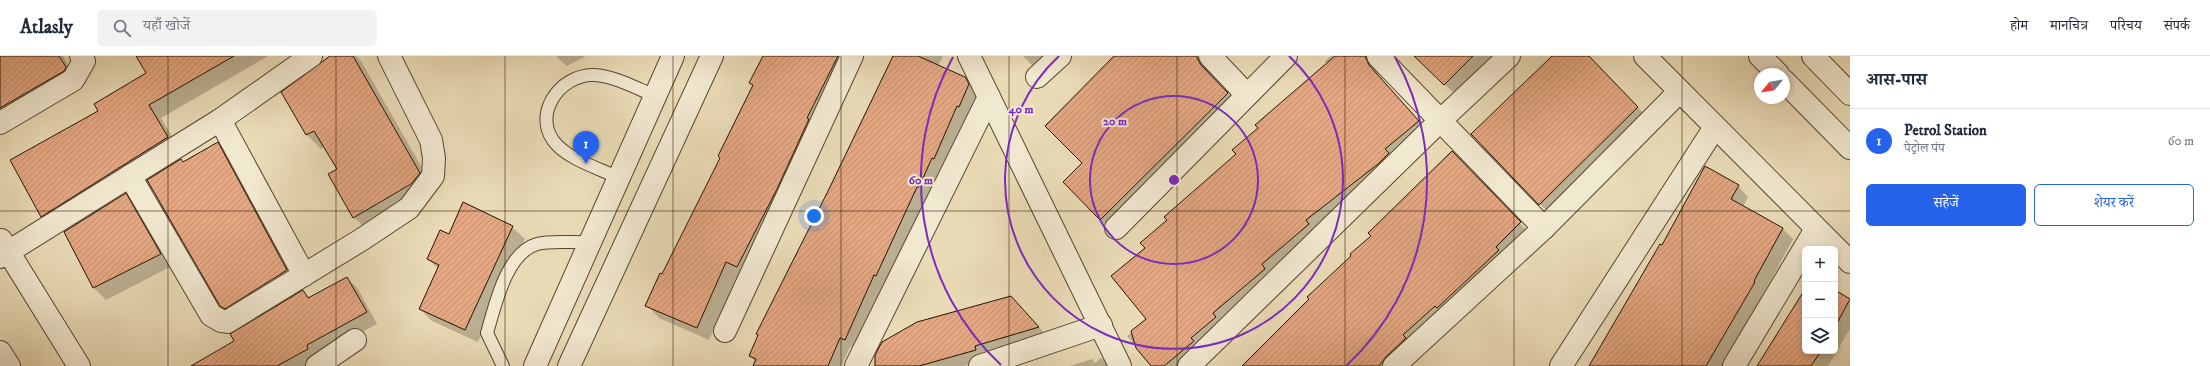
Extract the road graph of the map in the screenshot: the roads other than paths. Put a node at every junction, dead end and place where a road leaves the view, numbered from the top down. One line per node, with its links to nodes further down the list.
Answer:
1 (81, 56): 26 (street)
2 (311, 56): 24 (street)
3 (390, 56): 38 (street)
4 (673, 56): 21 (street)
5 (712, 56): 35 (street)
6 (852, 56): 40 (street)
7 (969, 56): 23 (street)
8 (1060, 56): 17 (street)
9 (1210, 56): 22 (street)
10 (1286, 56): 22 (street)
11 (1378, 56): 25 (street)
12 (1509, 56): 25 (street)
13 (1645, 56): 19 (street)
14 (1760, 56): 16 (street)
15 (1813, 56): 20 (street)
16 (1772, 68)
17 (1037, 77)
18 (1790, 86): 28 (street)
19 (1679, 92): 27 (street); 32 (street)
20 (1850, 94)
21 (655, 96): 30 (street); 30 (lane)
22 (1247, 96): 31 (street)
23 (989, 97): 39 (street); 49 (street)
24 (220, 120): 29 (street); 38 (street)
25 (1440, 121): 32 (street); 52 (street)
26 (0, 123)
27 (1715, 127): 33 (street); 54 (street)
28 (1850, 148)
29 (130, 176): 36 (street); 38 (street)
30 (619, 178): 34 (street)
31 (1116, 228)
32 (1544, 228): 53 (street)
33 (1816, 229): 37 (street); 55 (street)
34 (593, 237): 35 (street); 46 (lane); 47 (street)
35 (624, 246): 48 (street)
36 (2, 249): 44 (street)
37 (1850, 262)
38 (304, 275)
39 (1101, 325): 50 (street); 51 (street)
40 (725, 331)
41 (355, 340): 45 (street)
42 (0, 352): 43 (street)
43 (9, 366)
44 (79, 366)
45 (316, 366)
46 (503, 366)
47 (535, 366)
48 (569, 366)
49 (856, 366)
50 (980, 366)
51 (1120, 366)
52 (1189, 366)
53 (1394, 366)
54 (1561, 366)
55 (1734, 366)

